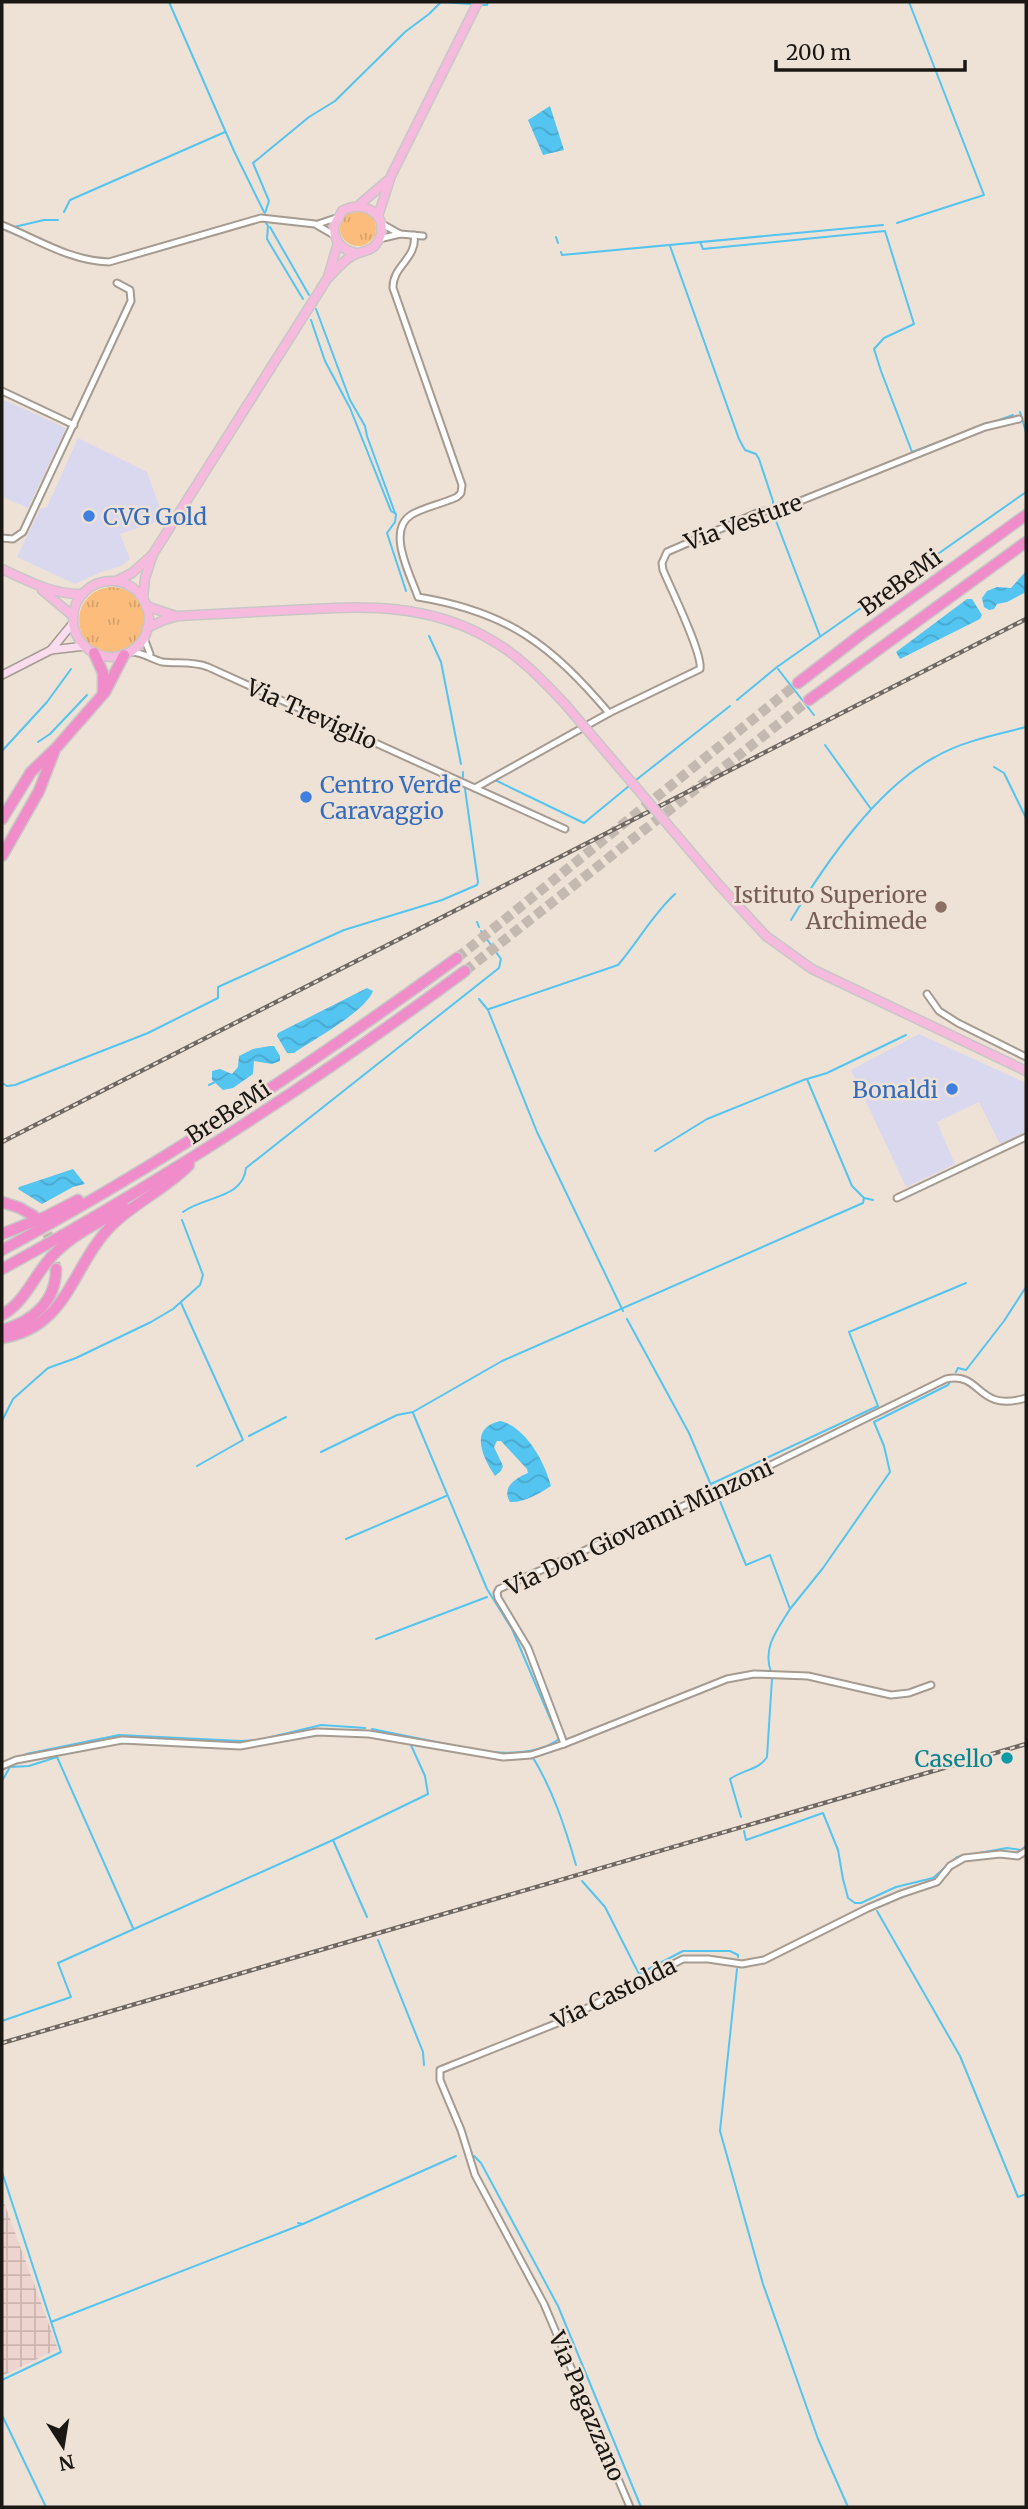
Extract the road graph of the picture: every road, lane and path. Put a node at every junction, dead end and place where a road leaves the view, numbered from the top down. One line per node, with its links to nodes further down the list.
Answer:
1 (478, 2): 2 (main road)
2 (391, 176): 3 (main road); 5 (main road)
3 (359, 205): 4 (main road); 5 (main road)
4 (336, 218): 6 (street); 11 (main road)
5 (379, 220): 8 (street); 12 (main road)
6 (315, 224): 7 (street); 11 (street)
7 (2, 225)
8 (400, 234): 9 (street); 12 (street)
9 (414, 235): 10 (street); 40 (street)
10 (423, 236)
11 (336, 239): 13 (main road); 14 (main road)
12 (379, 239): 13 (main road)
13 (356, 253): 14 (main road)
14 (327, 279): 22 (main road)
15 (117, 283): 18 (street)
16 (2, 391): 18 (street)
17 (1019, 419): 40 (street, Via Vesture)
18 (74, 425): 20 (street)
19 (1026, 515): 37 (highway, BreBeMi)
20 (2, 538)
21 (1026, 542): 39 (highway, BreBeMi)
22 (153, 554): 24 (main road); 27 (main road)
23 (2, 569): 25 (main road)
24 (112, 582): 26 (main road); 27 (main road)
25 (34, 584): 26 (main road); 29 (main road)
26 (83, 594): 29 (main road)
27 (145, 603): 28 (main road); 30 (main road)
28 (179, 616): 30 (main road); 50 (main road, bridge)
29 (73, 619): 32 (main road); 33 (main road)
30 (147, 628): 31 (main road)
31 (144, 638): 34 (main road); 35 (street)
32 (51, 650): 33 (main road); 36 (main road)
33 (89, 650): 34 (main road); 38 (highway)
34 (127, 653): 35 (street, Via Treviglio); 38 (highway)
35 (152, 657): 42 (street, Via Treviglio)
36 (2, 675)
37 (798, 683)
38 (100, 698): 41 (highway)
39 (809, 700)
40 (609, 713): 42 (street, Via Vesture)
41 (56, 748): 43 (highway); 45 (highway)
42 (472, 786): 44 (street, Via Treviglio)
43 (2, 819)
44 (565, 829)
45 (2, 856)
46 (457, 958): 54 (highway, BreBeMi)
47 (465, 971): 52 (highway, BreBeMi)
48 (927, 994): 49 (street)
49 (1026, 1057)
50 (1026, 1071)
51 (1026, 1137): 55 (street)
52 (198, 1155): 53 (highway, BreBeMi); 64 (highway)
53 (163, 1177): 60 (highway, BreBeMi); 62 (highway)
54 (130, 1178): 58 (highway); 59 (highway, BreBeMi)
55 (897, 1198)
56 (2, 1202): 57 (highway)
57 (34, 1216)
58 (5, 1232)
59 (2, 1250)
60 (2, 1269)
61 (56, 1269): 63 (highway)
62 (2, 1315)
63 (2, 1330)
64 (2, 1338)
65 (1026, 1398): 67 (street, Via Don Giovanni Minzoni)
66 (931, 1685): 67 (street)
67 (564, 1744): 68 (street)
68 (2, 1766)
69 (1026, 1851): 70 (street, Via Castolda)
70 (544, 2304): 71 (street, Via Pagazzano)
71 (630, 2507)

